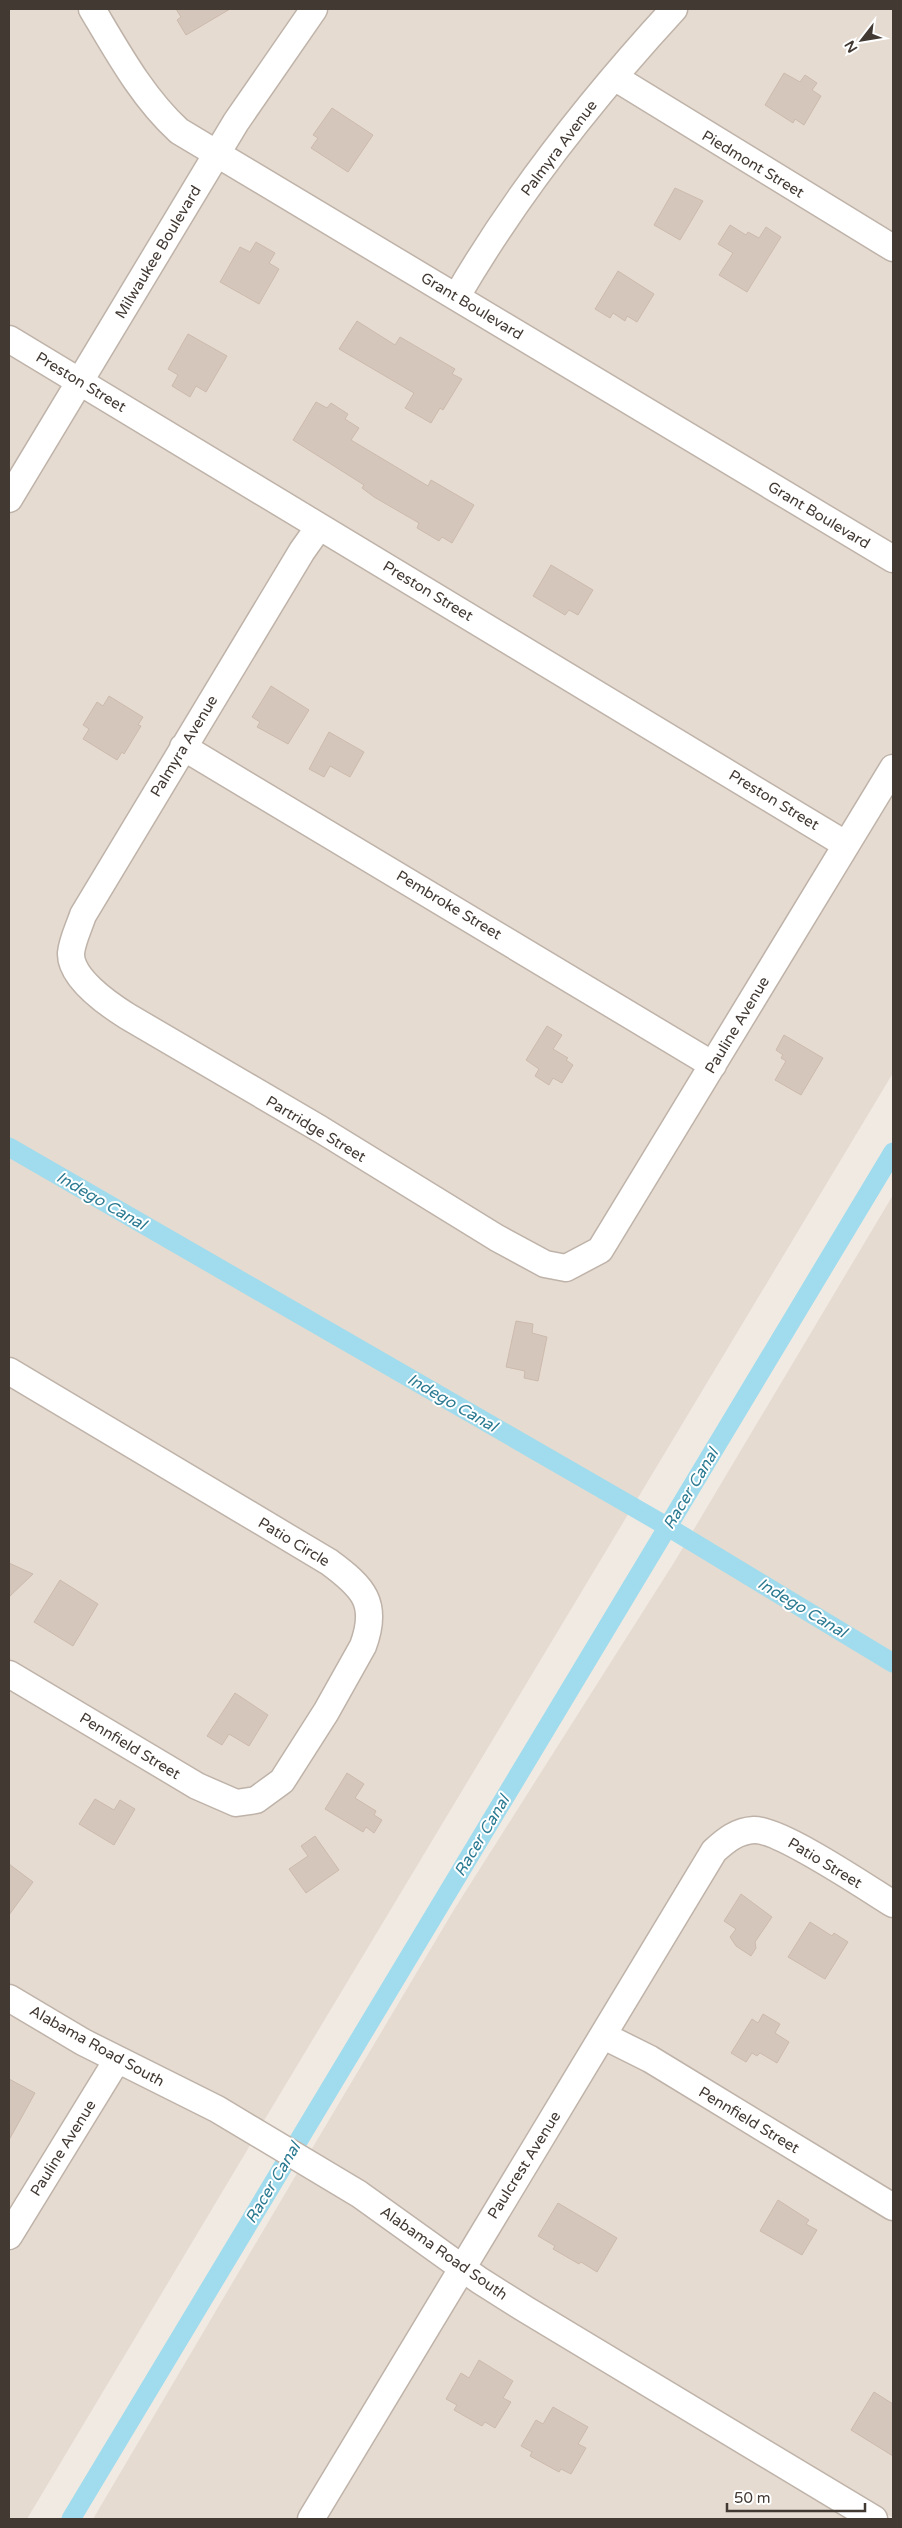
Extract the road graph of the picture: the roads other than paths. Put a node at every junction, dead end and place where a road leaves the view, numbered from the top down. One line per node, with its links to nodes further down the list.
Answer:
1 (92, 9): 5 (street, Grant Boulevard)
2 (314, 9): 5 (street, Milwaukee Boulevard)
3 (674, 9): 4 (street, Palmyra Avenue)
4 (614, 77): 6 (street, Piedmont Street); 7 (street, Palmyra Avenue)
5 (218, 152): 7 (street, Grant Boulevard); 9 (street, Milwaukee Boulevard)
6 (893, 248)
7 (457, 296): 12 (street, Grant Boulevard)
8 (9, 339): 9 (street, Preston Street)
9 (78, 381): 10 (street, Milwaukee Boulevard); 11 (street, Preston Street)
10 (9, 500)
11 (319, 528): 13 (street, Palmyra Avenue); 15 (street, Preston Street)
12 (893, 559)
13 (184, 747): 16 (street, Palmyra Avenue); 17 (street, Pembroke Street)
14 (893, 768): 15 (street, Pauline Avenue)
15 (845, 844): 17 (street, Pauline Avenue)
16 (76, 973): 18 (street, Partridge Street)
17 (713, 1065): 18 (street, Pauline Avenue)
18 (566, 1268)
19 (9, 1371): 21 (street, Patio Circle)
20 (9, 1674): 21 (street, Pennfield Street)
21 (256, 1800)
22 (754, 1830): 23 (street, Patio Street); 25 (street, Paulcrest Avenue)
23 (893, 1904)
24 (9, 1998): 26 (street, Alabama Road South)
25 (604, 2036): 27 (street, Pennfield Street); 29 (street, Paulcrest Avenue)
26 (117, 2060): 28 (street, Pauline Avenue); 29 (street, Alabama Road South)
27 (893, 2207)
28 (9, 2236)
29 (462, 2267): 30 (street, Paulcrest Avenue); 31 (street, Alabama Road South)
30 (321, 2516)
31 (874, 2519)

